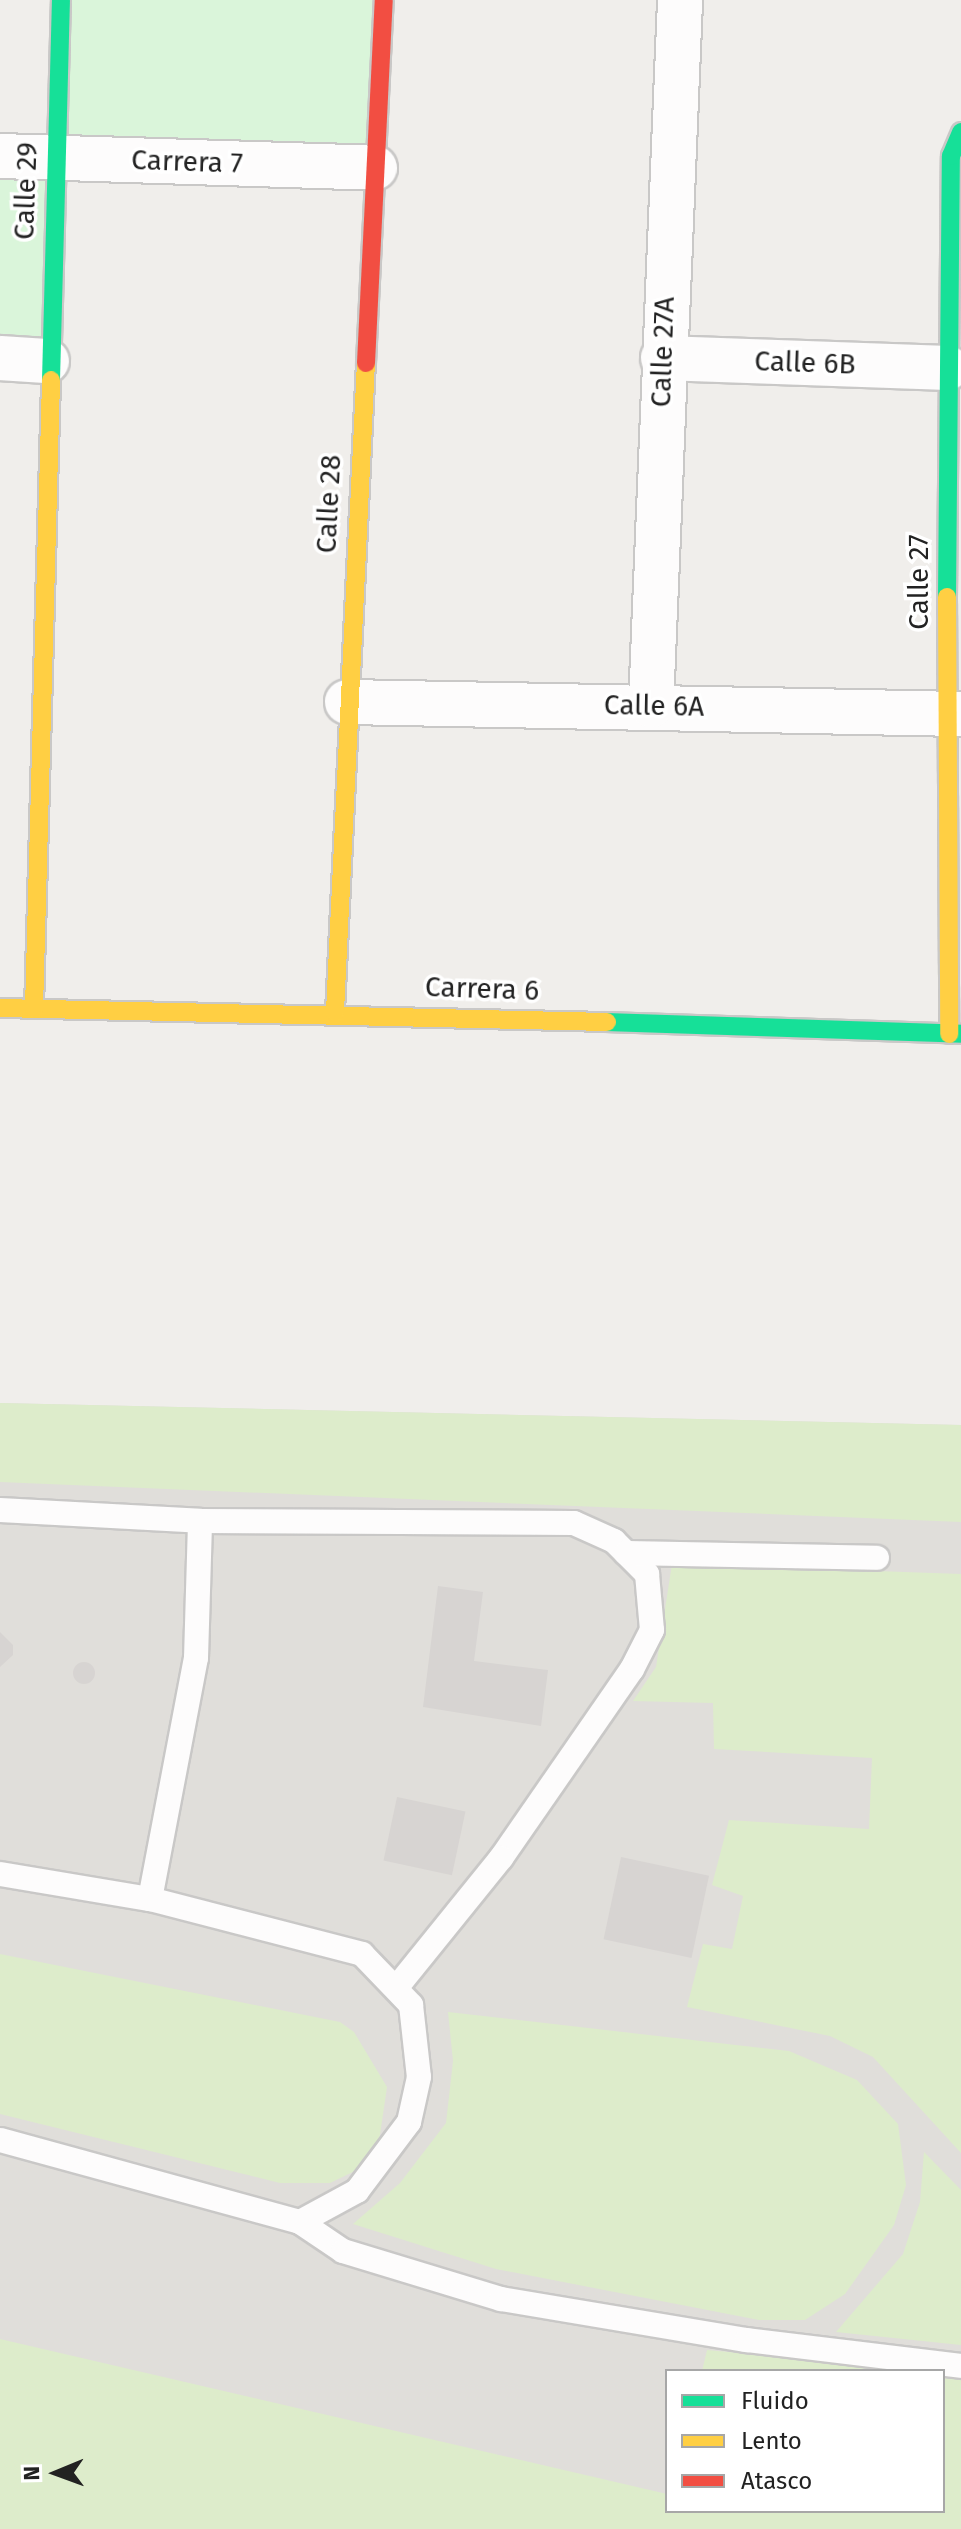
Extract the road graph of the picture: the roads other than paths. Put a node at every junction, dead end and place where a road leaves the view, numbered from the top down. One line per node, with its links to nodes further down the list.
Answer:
1 (61, 0): 6 (street, Calle 29)
2 (384, 0): 7 (street, Calle 28)
3 (680, 0): 9 (street, Calle 27A)
4 (961, 132): 11 (street, Calle 27)
5 (0, 156): 6 (street, Carrera 7)
6 (55, 158): 7 (street, Carrera 7); 10 (street, Calle 29)
7 (375, 168): 13 (street, Calle 28)
8 (0, 358): 10 (street)
9 (663, 358): 11 (street, Calle 6B); 14 (street, Calle 27A)
10 (47, 361): 17 (street, Calle 29)
11 (948, 368): 12 (street, Calle 27)
12 (954, 432): 15 (street, Calle 27)
13 (347, 702): 14 (street, Calle 6A); 18 (street, Calle 28)
14 (651, 705): 15 (street, Calle 6A)
15 (954, 714): 19 (street, Calle 27)
16 (0, 1008): 17 (street, Carrera 6)
17 (34, 1009): 18 (street, Carrera 6)
18 (335, 1012): 19 (street, Carrera 6)
19 (955, 1034)
20 (0, 1510): 21 (lane)
21 (200, 1521): 22 (lane); 25 (lane)
22 (626, 1553): 23 (lane); 26 (lane)
23 (877, 1558)
24 (0, 1874): 25 (lane)
25 (150, 1899): 26 (lane)
26 (397, 1987): 28 (lane)
27 (0, 2140): 28 (lane)
28 (300, 2222): 29 (lane)
29 (961, 2366)

